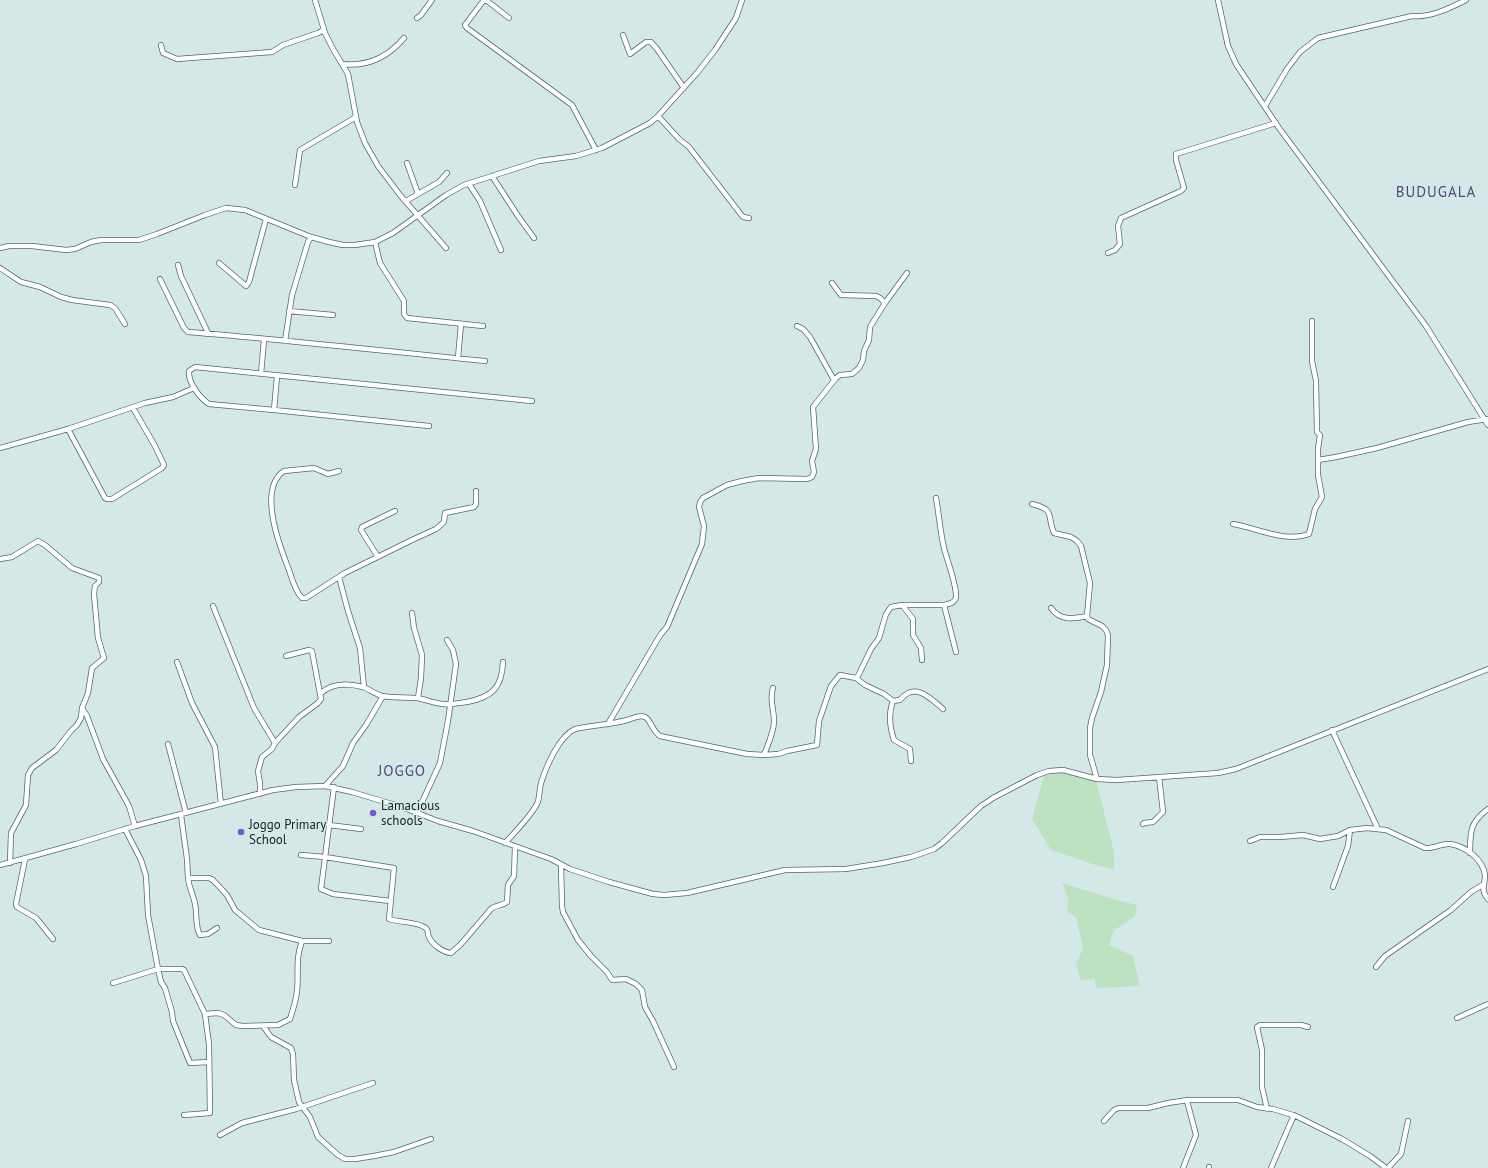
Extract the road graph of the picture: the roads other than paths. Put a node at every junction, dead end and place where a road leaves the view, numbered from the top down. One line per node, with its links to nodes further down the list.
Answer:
1 (315, 0): 9 (street)
2 (432, 0): 7 (street)
3 (485, 0): 8 (street); 19 (street)
4 (742, 0): 14 (street)
5 (1218, 0): 15 (street)
6 (1466, 0): 15 (street)
7 (418, 18)
8 (510, 18)
9 (324, 30): 12 (street); 13 (street)
10 (623, 35): 14 (street)
11 (404, 38): 13 (street)
12 (161, 45)
13 (342, 64): 17 (street)
14 (684, 88): 16 (street)
15 (1265, 106): 18 (street)
16 (658, 116): 19 (street); 28 (street)
17 (356, 117): 24 (street); 26 (street)
18 (1276, 123): 36 (street); 63 (street)
19 (596, 150): 22 (street)
20 (407, 163): 25 (street)
21 (447, 173): 25 (street)
22 (492, 176): 23 (street); 31 (street)
23 (469, 184): 27 (street); 35 (street)
24 (295, 185)
25 (418, 194): 26 (street)
26 (406, 201): 27 (street)
27 (417, 215): 32 (street); 34 (street)
28 (749, 218)
29 (266, 219): 30 (street); 33 (street); 37 (street)
30 (311, 237): 32 (street); 44 (street)
31 (534, 238)
32 (375, 242): 48 (street)
33 (0, 248)
34 (446, 248)
35 (501, 250)
36 (1108, 253)
37 (219, 263)
38 (178, 265): 51 (street)
39 (0, 268): 47 (street)
40 (907, 272): 43 (street)
41 (160, 279): 51 (street)
42 (832, 283): 43 (street)
43 (885, 303): 58 (street)
44 (289, 311): 45 (street); 53 (street)
45 (333, 315)
46 (1312, 322): 68 (street)
47 (125, 324)
48 (461, 324): 49 (street); 54 (street)
49 (483, 326)
50 (797, 326): 58 (street)
51 (208, 333): 52 (street)
52 (264, 340): 53 (street); 56 (street)
53 (285, 341): 54 (street)
54 (458, 358): 55 (street)
55 (485, 361)
56 (261, 374): 57 (street); 59 (street)
57 (277, 376): 60 (street); 62 (street)
58 (834, 380): 101 (street)
59 (194, 388): 61 (street); 62 (street)
60 (532, 401)
61 (133, 408): 66 (street); 66 (street)
62 (274, 410): 65 (street)
63 (1486, 419): 64 (street); 68 (street)
64 (1488, 425)
65 (429, 426)
66 (68, 429): 67 (street)
67 (0, 448)
68 (1318, 460): 74 (street)
69 (338, 471): 77 (street)
70 (476, 491): 75 (street)
71 (936, 498): 78 (street)
72 (1032, 504): 83 (street)
73 (395, 511): 75 (street)
74 (1233, 524)
75 (378, 557): 77 (street)
76 (0, 559): 99 (street)
77 (339, 577): 92 (street)
78 (944, 605): 80 (street); 85 (street)
79 (213, 606): 103 (street)
80 (902, 606): 87 (street); 91 (street)
81 (1051, 608): 83 (street)
82 (412, 613): 96 (street)
83 (1087, 616): 108 (street)
84 (447, 640): 98 (street)
85 (956, 652)
86 (286, 656): 94 (street)
87 (922, 660)
88 (176, 662): 112 (street)
89 (503, 662): 98 (street)
90 (1488, 669): 102 (street)
91 (856, 678): 97 (street); 105 (street)
92 (364, 687): 94 (street); 95 (street)
93 (773, 688): 105 (street)
94 (320, 694): 103 (street)
95 (383, 696): 96 (street); 109 (street)
96 (418, 698): 98 (street)
97 (893, 701): 100 (street); 106 (street)
98 (450, 704): 114 (street)
99 (82, 708): 118 (street); 130 (street)
100 (943, 709)
101 (608, 724): 105 (street); 124 (street)
102 (1332, 730): 107 (street); 121 (street)
103 (275, 743): 111 (street)
104 (168, 744): 115 (street)
105 (764, 755)
106 (910, 761)
107 (1160, 777): 108 (street); 116 (street)
108 (1097, 779): 131 (street)
109 (325, 786): 110 (street); 111 (street)
110 (334, 787): 114 (street); 117 (street)
111 (260, 794): 112 (street)
112 (220, 804): 115 (street)
113 (1488, 808): 126 (street)
114 (417, 813): 124 (street)
115 (183, 814): 118 (street); 133 (street)
116 (1143, 824)
117 (330, 825): 120 (street); 128 (street)
118 (135, 826): 119 (street)
119 (125, 829): 129 (street); 143 (street)
120 (361, 829)
121 (1378, 829): 122 (street); 126 (street)
122 (1350, 830): 123 (street); 135 (street)
123 (1250, 841)
124 (506, 843): 125 (street)
125 (515, 847): 131 (street); 137 (street)
126 (1470, 853): 134 (street)
127 (301, 855): 128 (street)
128 (324, 857): 137 (street); 137 (street)
129 (25, 859): 130 (street); 139 (street)
130 (10, 863): 132 (street)
131 (561, 864): 151 (street)
132 (0, 865)
133 (188, 878): 138 (street); 140 (street)
134 (1484, 884): 136 (street); 142 (street)
135 (1333, 887)
136 (1488, 899)
137 (390, 901)
138 (217, 928)
139 (53, 939)
140 (302, 941): 141 (street); 148 (street)
141 (329, 941)
142 (1376, 967)
143 (158, 969): 144 (street); 146 (street); 150 (street)
144 (113, 983)
145 (1488, 1004): 147 (street)
146 (205, 1014): 148 (street); 150 (street)
147 (1457, 1018)
148 (263, 1026): 154 (street)
149 (1308, 1027): 155 (street)
150 (209, 1062): 156 (street)
151 (674, 1067)
152 (373, 1083): 154 (street)
153 (1187, 1101): 155 (street); 158 (street); 162 (street)
154 (302, 1107): 160 (street); 161 (street)
155 (1268, 1109): 157 (street)
156 (184, 1115)
157 (1294, 1115): 163 (street); 164 (street)
158 (1104, 1121)
159 (1408, 1121): 164 (street)
160 (220, 1134)
161 (432, 1139)
162 (1183, 1168)
163 (1271, 1168)
164 (1386, 1168)

